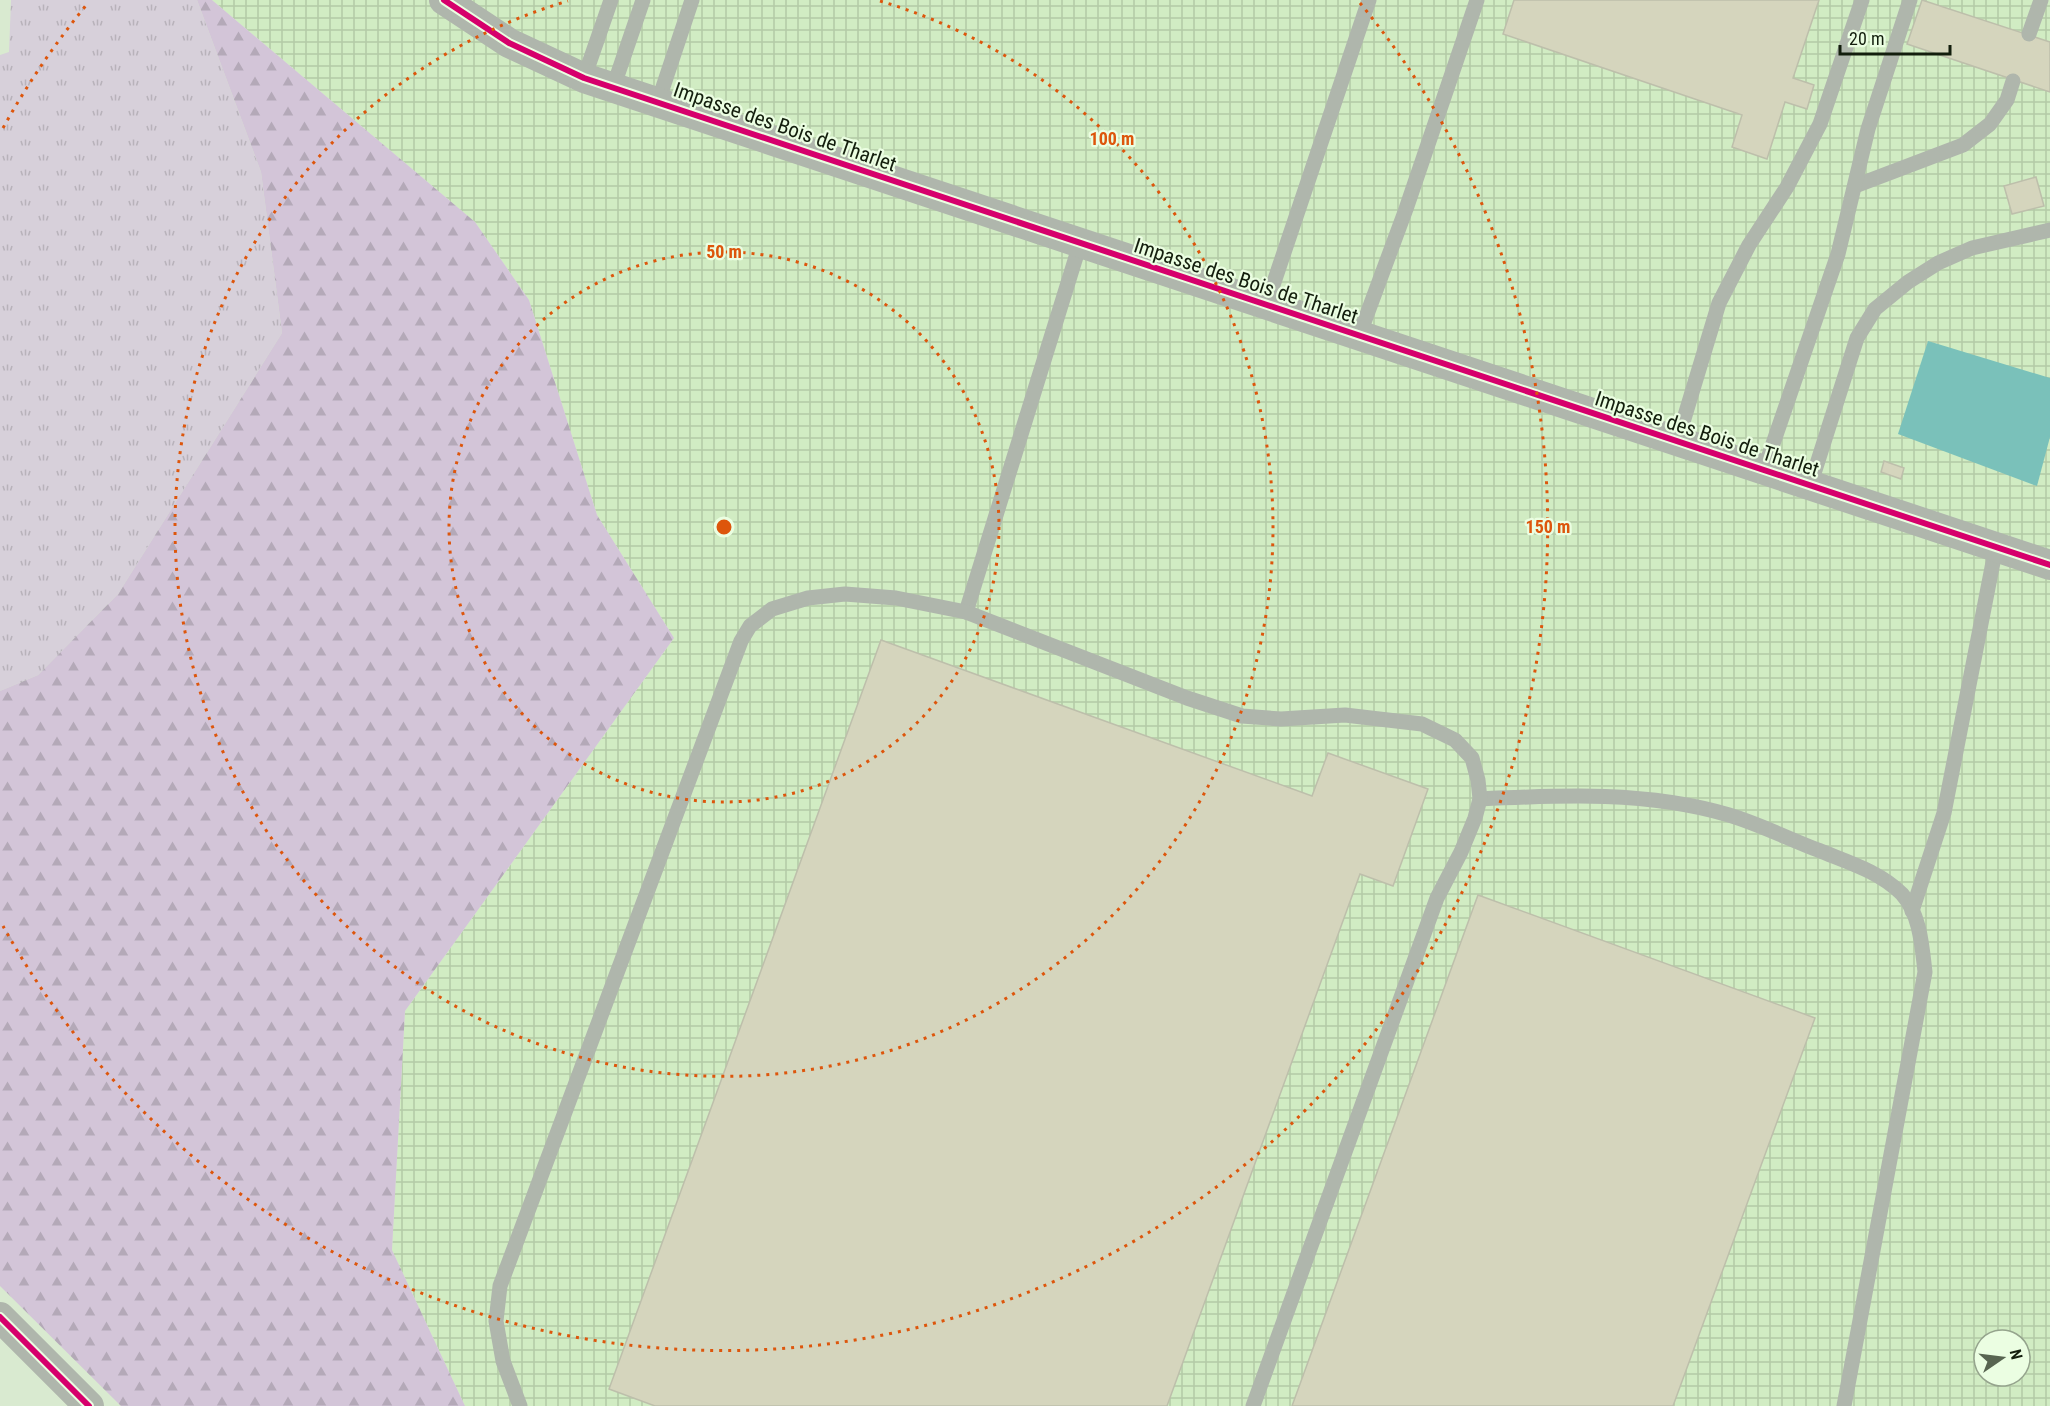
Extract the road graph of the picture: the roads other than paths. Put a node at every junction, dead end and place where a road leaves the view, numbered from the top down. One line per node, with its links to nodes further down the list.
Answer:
1 (444, 0): 11 (street, Impasse des Bois de Tharlet)
2 (611, 0): 11 (lane)
3 (643, 0): 13 (lane)
4 (692, 0): 14 (lane)
5 (1369, 0): 18 (lane)
6 (1477, 0): 19 (lane)
7 (1862, 0): 20 (lane)
8 (1910, 0): 15 (lane)
9 (2041, 0): 10 (lane)
10 (2030, 34)
11 (584, 78): 13 (street, Impasse des Bois de Tharlet)
12 (2013, 81): 15 (lane)
13 (613, 88): 14 (street, Impasse des Bois de Tharlet)
14 (658, 102): 17 (street, Impasse des Bois de Tharlet)
15 (1854, 186): 21 (lane)
16 (2050, 230): 22 (lane)
17 (1080, 244): 18 (street, Impasse des Bois de Tharlet); 25 (lane)
18 (1266, 306): 19 (street, Impasse des Bois de Tharlet)
19 (1359, 336): 20 (street, Impasse des Bois de Tharlet)
20 (1677, 442): 21 (street, Impasse des Bois de Tharlet)
21 (1764, 470): 22 (street, Impasse des Bois de Tharlet)
22 (1810, 486): 23 (street, Impasse des Bois de Tharlet)
23 (1996, 547): 24 (street, Impasse des Bois de Tharlet); 27 (lane)
24 (2050, 566)
25 (966, 612): 26 (lane); 30 (lane)
26 (1480, 799): 27 (lane); 31 (lane)
27 (1912, 911): 32 (lane)
28 (0, 1317): 29 (street)
29 (89, 1406)
30 (520, 1406)
31 (1253, 1406)
32 (1844, 1406)

